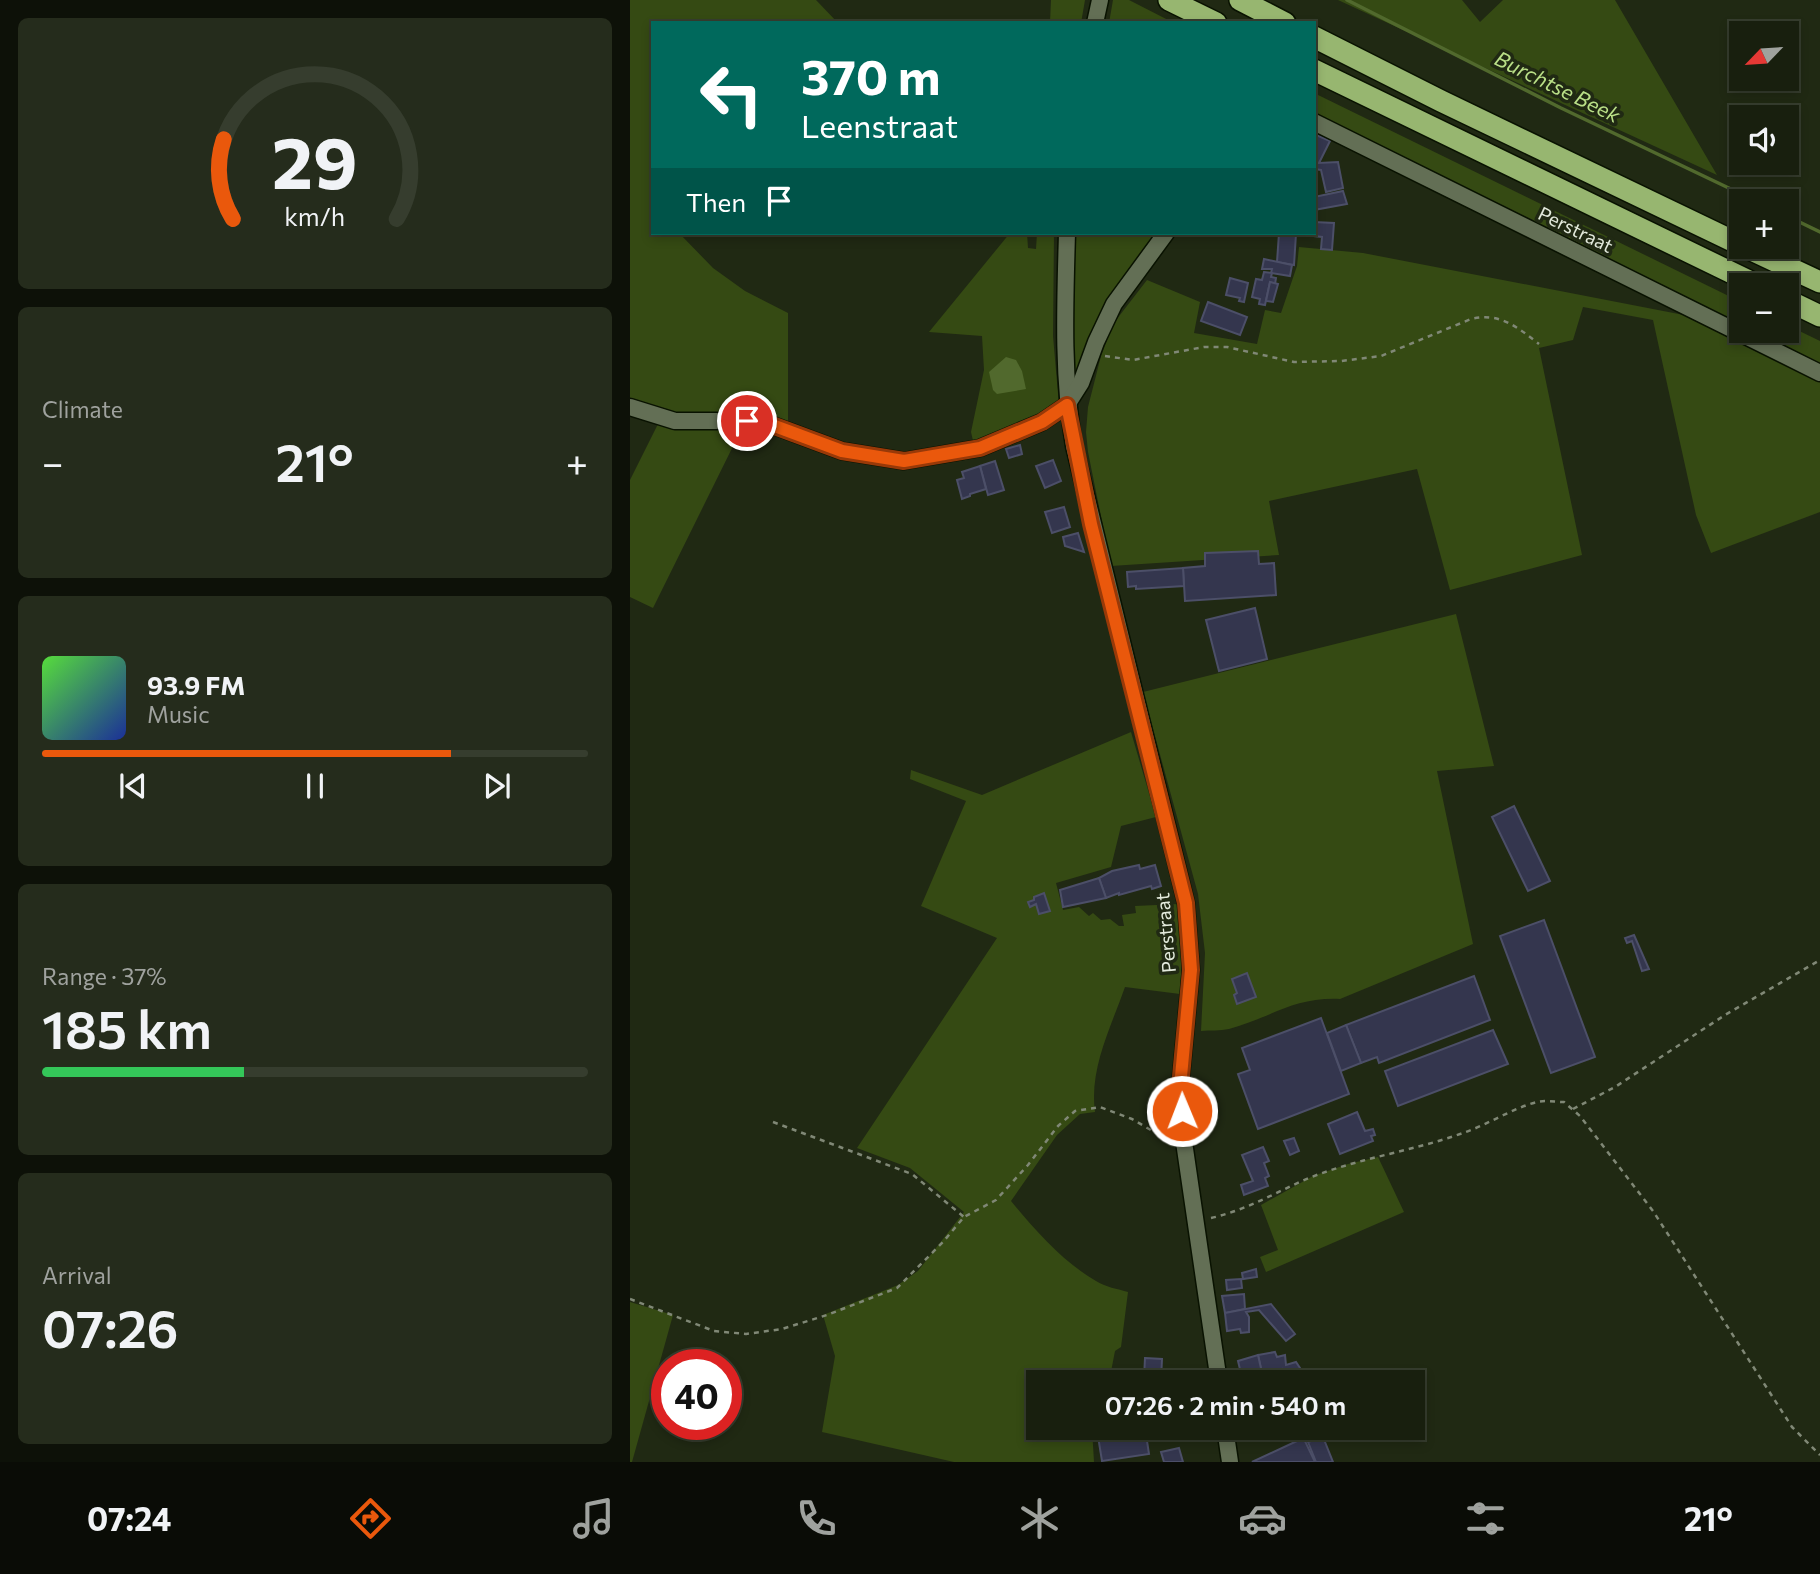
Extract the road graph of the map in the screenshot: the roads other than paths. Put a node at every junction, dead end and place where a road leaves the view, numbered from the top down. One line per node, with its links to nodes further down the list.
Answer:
1 (1100, 0): 4 (street)
2 (1169, 0): 5 (highway)
3 (1240, 0): 6 (highway)
4 (1096, 21)
5 (1212, 21)
6 (1281, 21)
7 (1316, 38): 12 (highway)
8 (1316, 71): 14 (highway)
9 (1316, 123): 18 (street, Perstraat)
10 (1067, 235): 19 (street, Perstraat)
11 (1165, 235): 19 (street)
12 (1729, 239)
13 (1771, 259): 15 (highway)
14 (1732, 273)
15 (1820, 282)
16 (1799, 306): 17 (highway)
17 (1820, 316)
18 (1820, 373)
19 (1067, 405): 20 (street); 21 (street, Perstraat)
20 (630, 407)
21 (1217, 1370)
22 (1227, 1440): 23 (street)
23 (1230, 1462)

